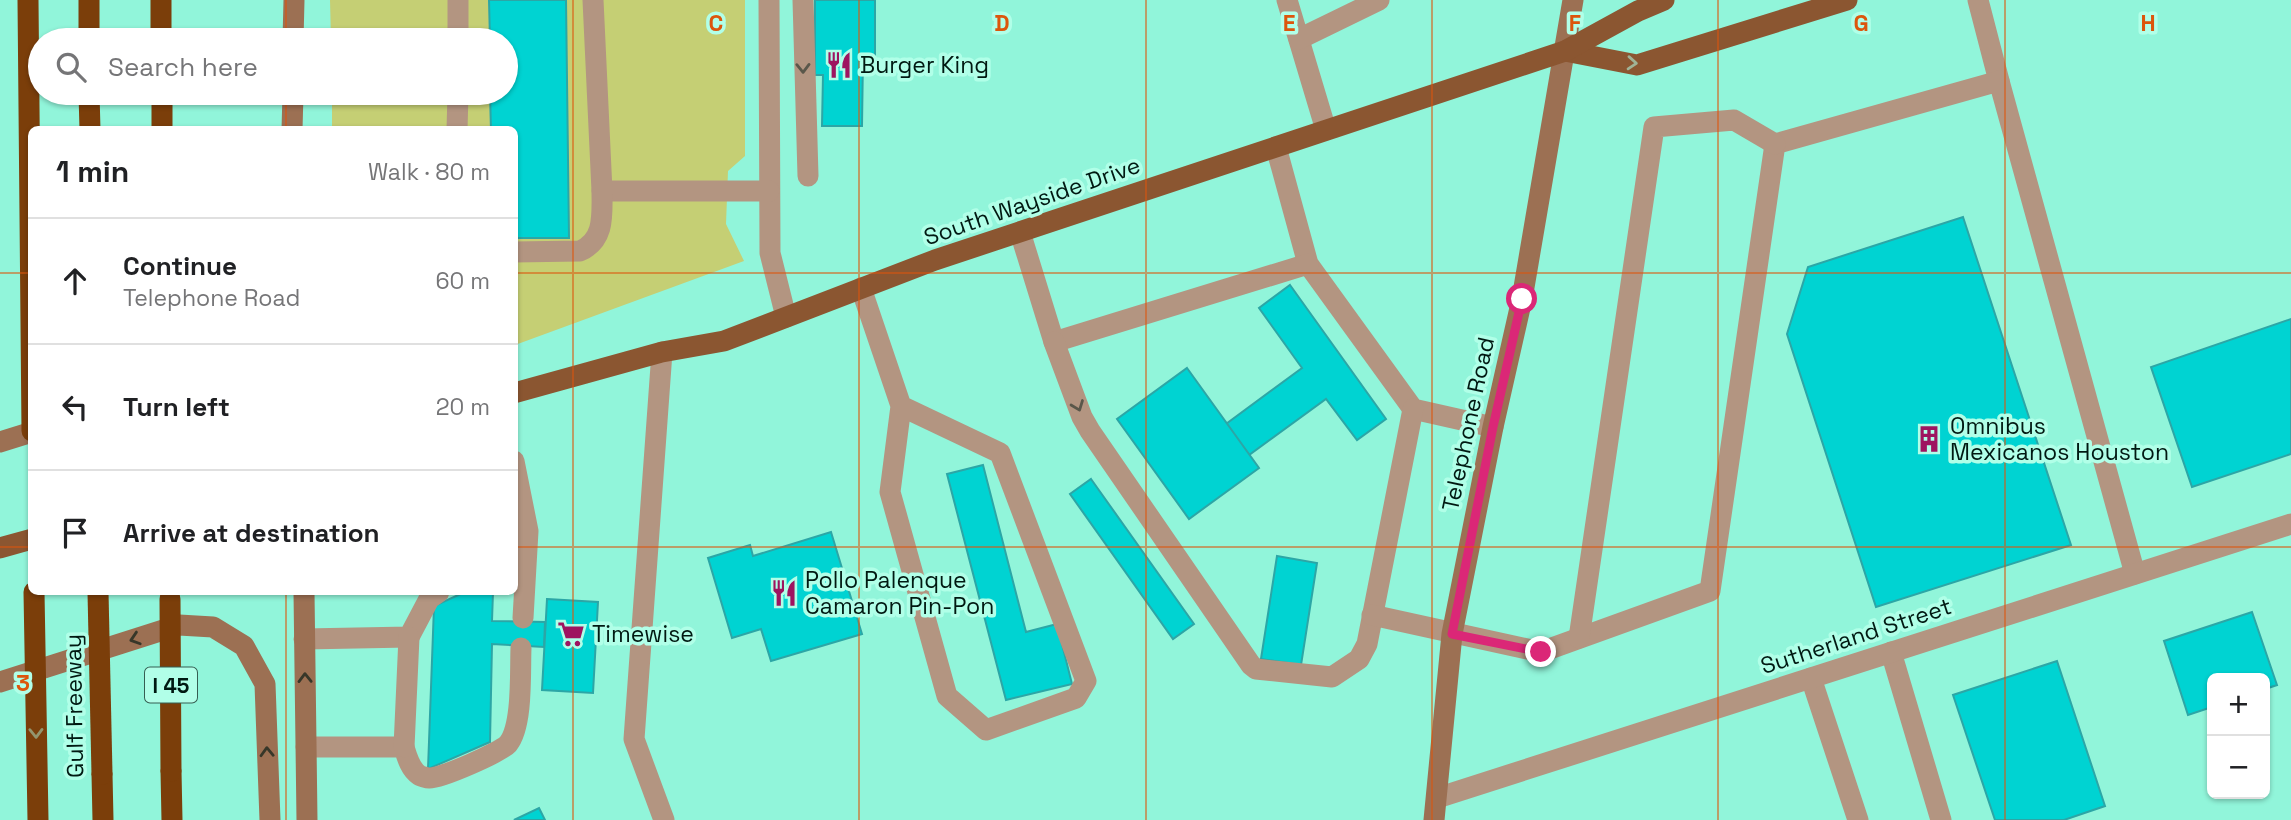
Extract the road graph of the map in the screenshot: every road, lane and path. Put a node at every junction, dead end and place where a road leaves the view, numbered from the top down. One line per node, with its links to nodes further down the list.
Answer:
1 (28, 0): 15 (highway)
2 (89, 0): 16 (highway)
3 (161, 0): 17 (highway)
4 (294, 0): 18 (main road)
5 (458, 0): 19 (street)
6 (593, 0): 37 (street)
7 (769, 0): 38 (street)
8 (803, 0): 36 (street, one-way to 36)
9 (1287, 0): 20 (street)
10 (1379, 0): 20 (street)
11 (1573, 0): 21 (main road, Telephone Road)
12 (1664, 0): 21 (main road, South Wayside Drive)
13 (1847, 0): 21 (main road, South Wayside Drive, one-way to 13)
14 (1978, 0): 22 (street)
15 (28, 28)
16 (89, 28)
17 (161, 28)
18 (293, 28)
19 (458, 28)
20 (1299, 39): 33 (street)
21 (1565, 51): 33 (main road, South Wayside Drive); 49 (main road, Telephone Road)
22 (1999, 82): 34 (street); 57 (street)
23 (29, 105): 28 (highway)
24 (89, 105): 29 (highway)
25 (162, 105): 30 (highway)
26 (293, 105): 31 (main road)
27 (458, 105): 32 (street)
28 (29, 126)
29 (90, 126)
30 (162, 126)
31 (292, 126)
32 (457, 126)
33 (1326, 130): 35 (main road, South Wayside Drive)
34 (1775, 144): 67 (street); 67 (street)
35 (1276, 147): 39 (main road, South Wayside Drive); 41 (street)
36 (808, 176)
37 (602, 191): 38 (street); 40 (street)
38 (769, 191): 43 (street)
39 (1020, 232): 42 (main road, South Wayside Drive); 44 (street)
40 (518, 252)
41 (1308, 264): 44 (street); 48 (street)
42 (861, 288): 43 (main road, South Wayside Drive); 47 (street)
43 (786, 317): 45 (main road, South Wayside Drive)
44 (1054, 342): 63 (street, one-way to 63)
45 (662, 352): 46 (main road, South Wayside Drive); 81 (street)
46 (518, 392)
47 (901, 406): 47 (street)
48 (1413, 409): 49 (street); 63 (street)
49 (1493, 427): 65 (main road, Telephone Road)
50 (28, 432): 51 (main road)
51 (0, 442)
52 (518, 481): 56 (street)
53 (2291, 524): 57 (street, Sutherland Street)
54 (28, 540): 55 (main road)
55 (0, 548)
56 (521, 555): 64 (street)
57 (2135, 574): 70 (street, Sutherland Street)
58 (34, 595): 76 (highway, Gulf Freeway, one-way to 76, bridge)
59 (98, 595): 77 (highway, Gulf Freeway, bridge)
60 (170, 595): 78 (highway, I 45, bridge)
61 (304, 595): 68 (main road)
62 (435, 595): 66 (street)
63 (1372, 615): 65 (street)
64 (523, 618)
65 (1452, 634): 67 (street); 75 (main road, Telephone Road)
66 (409, 637): 68 (street); 74 (street)
67 (1579, 638)
68 (304, 639): 73 (main road, one-way to 68)
69 (521, 648): 74 (street)
70 (1891, 652): 71 (street, Sutherland Street); 84 (street)
71 (1811, 678): 75 (street, Sutherland Street); 83 (street)
72 (0, 682): 79 (main road, one-way to 72)
73 (306, 747): 74 (street); 80 (main road)
74 (404, 747)
75 (1437, 798): 82 (main road, Telephone Road)
76 (38, 820)
77 (103, 820)
78 (172, 820)
79 (270, 820)
80 (307, 820)
81 (664, 820)
82 (1434, 820)
83 (1858, 820)
84 (1941, 820)

